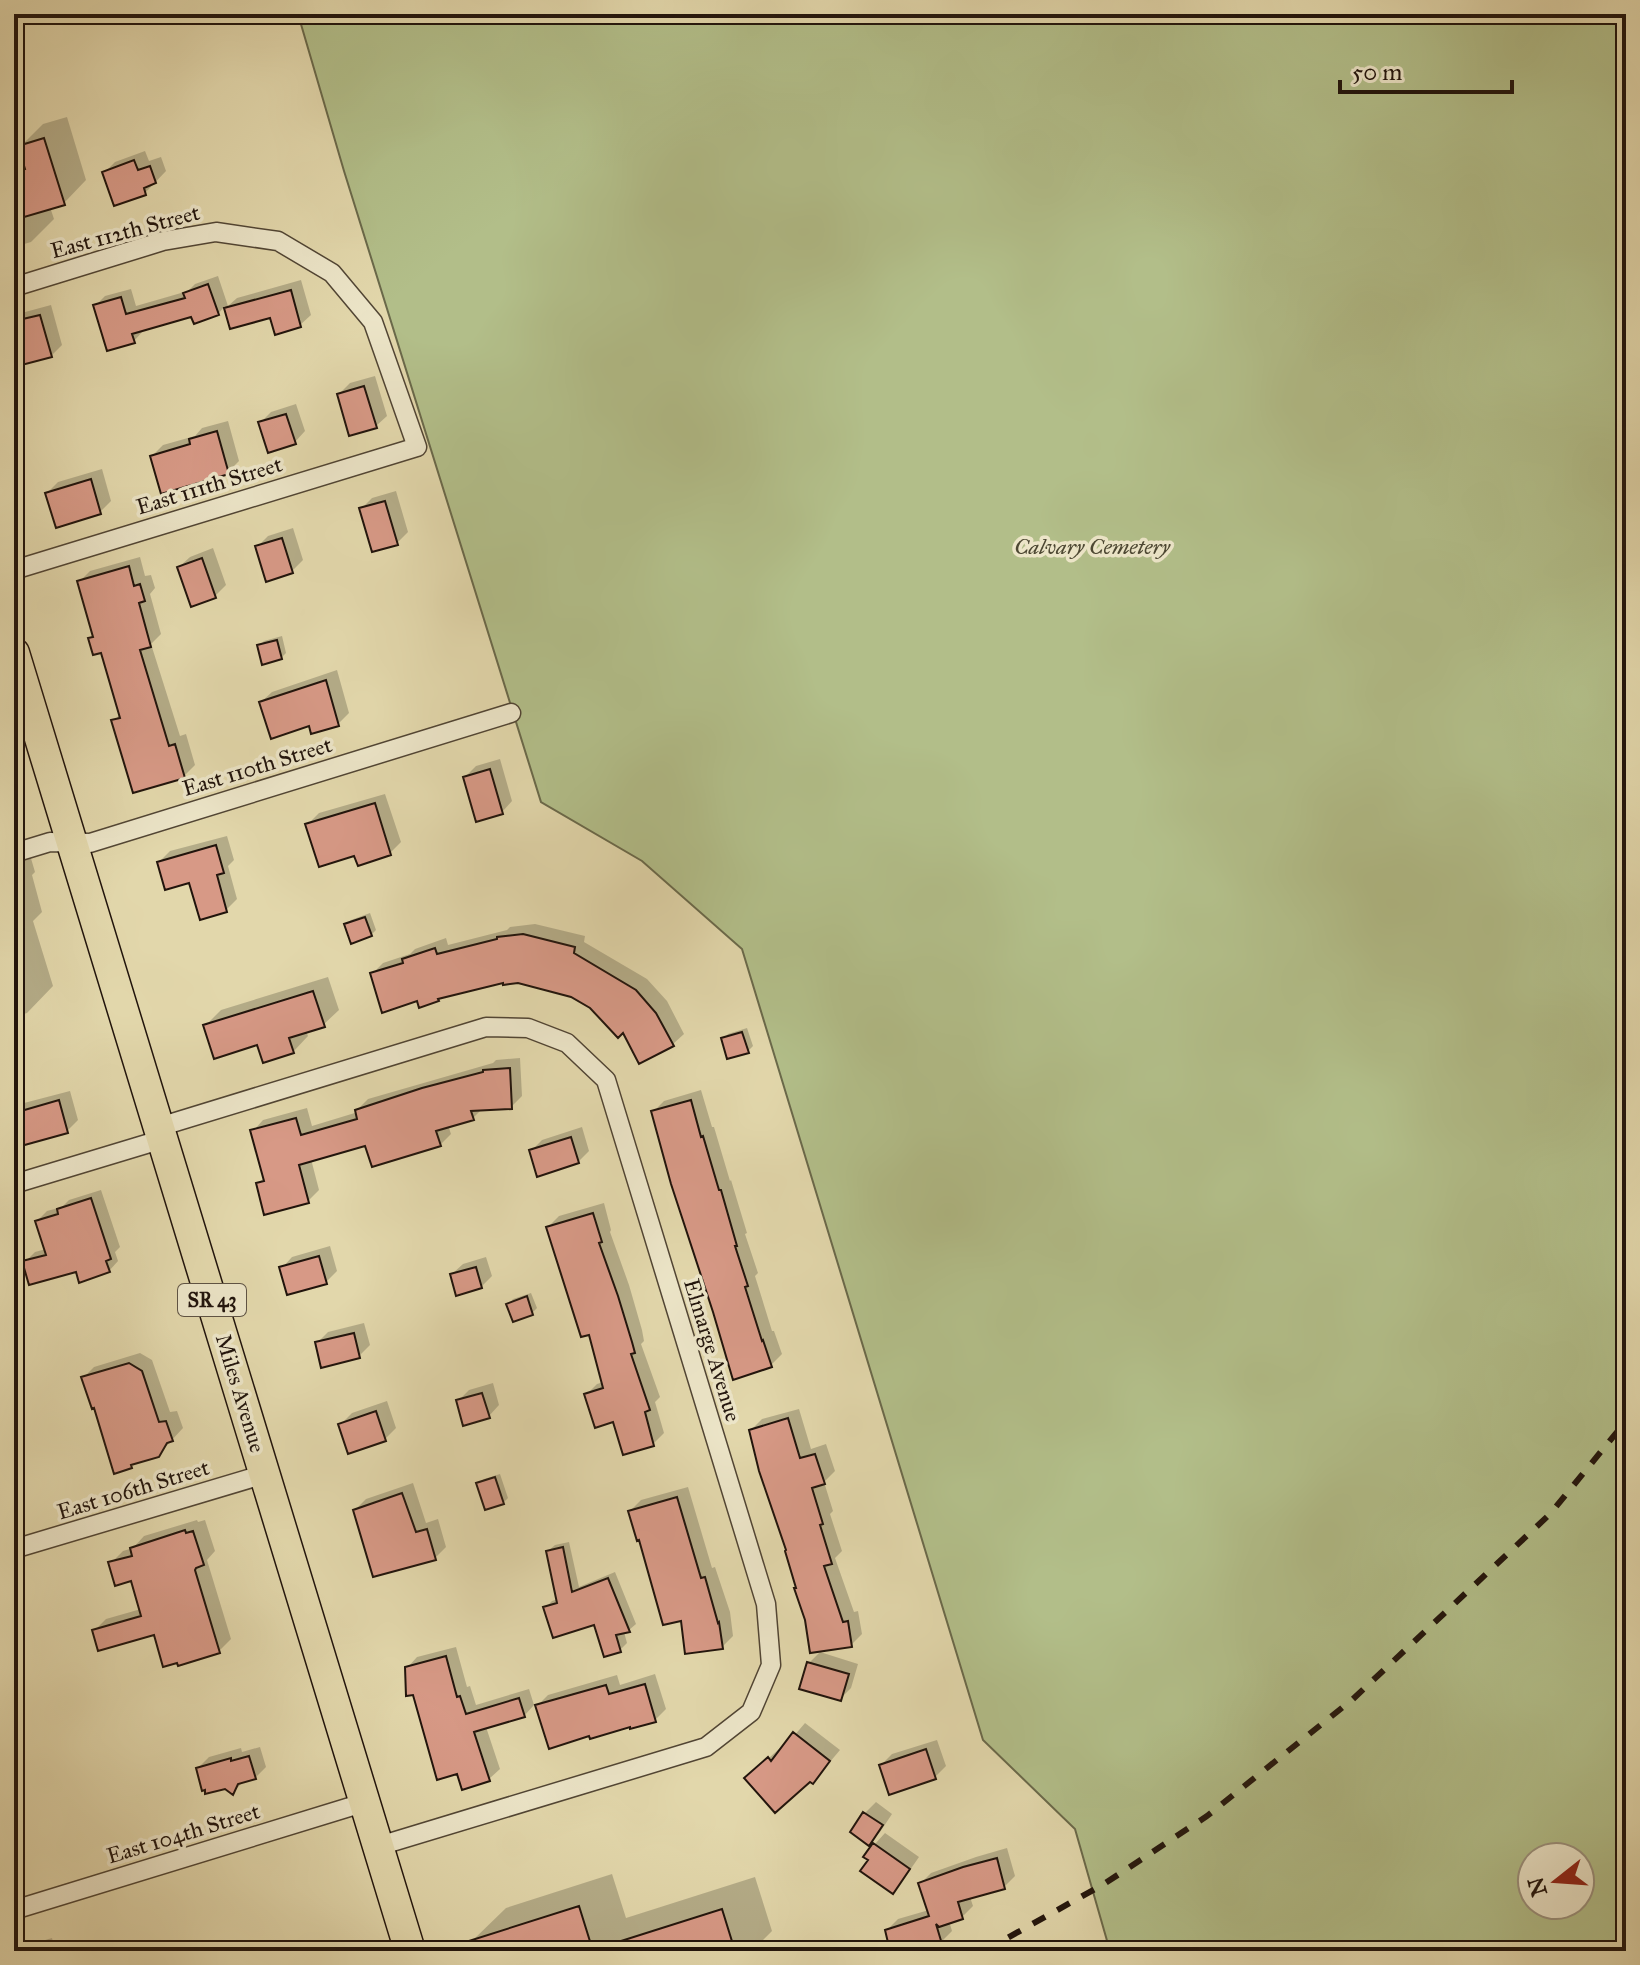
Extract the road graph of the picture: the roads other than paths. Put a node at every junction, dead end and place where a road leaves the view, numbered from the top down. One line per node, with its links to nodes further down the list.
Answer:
1 (14, 287): 2 (street, East 112th Street)
2 (417, 447): 3 (street, East 111th Street)
3 (14, 570)
4 (14, 653): 6 (main road, Miles Avenue / SR 43)
5 (511, 713): 6 (street, East 110th Street)
6 (72, 843): 7 (street, East 110th Street); 8 (main road, Miles Avenue / SR 43)
7 (14, 853)
8 (161, 1133): 9 (street, Elmarge Avenue); 10 (main road, Miles Avenue / SR 43); 13 (street, Elmarge Avenue)
9 (14, 1184)
10 (265, 1474): 11 (street, East 106th Street); 12 (main road, Miles Avenue / SR 43)
11 (14, 1549)
12 (366, 1802): 13 (main road, Miles Avenue / SR 43); 14 (street, East 104th Street)
13 (379, 1846): 15 (main road, Miles Avenue / SR 43)
14 (14, 1910)
15 (410, 1951)

